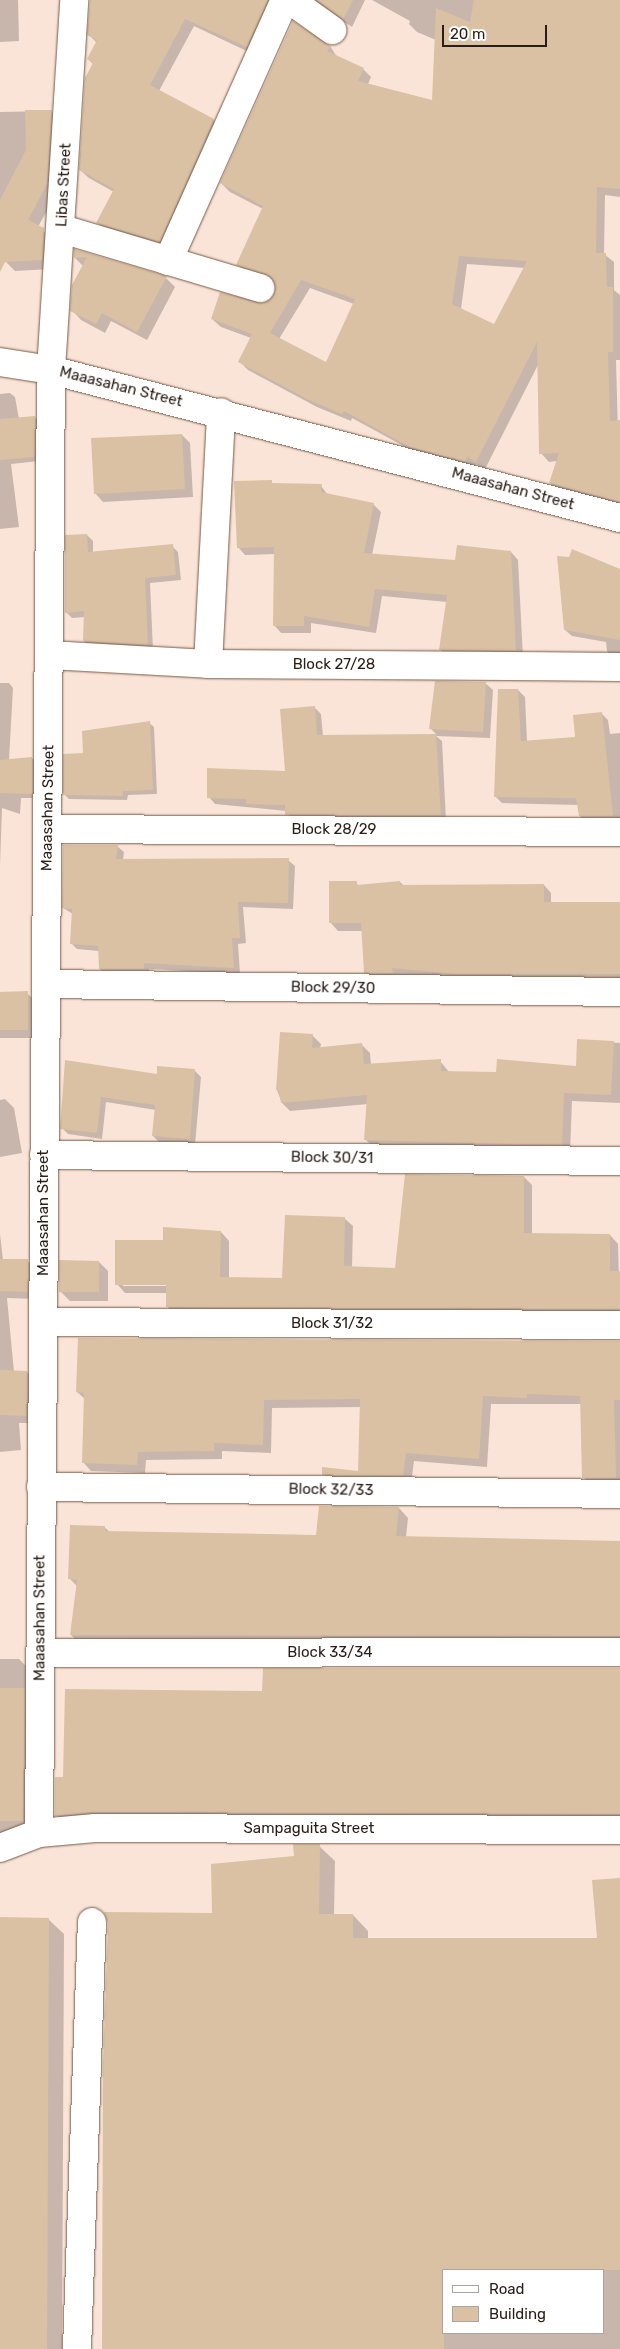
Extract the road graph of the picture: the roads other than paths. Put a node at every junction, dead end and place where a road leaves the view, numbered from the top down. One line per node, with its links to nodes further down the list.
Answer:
1 (74, 0): 5 (street, Libas Street)
2 (285, 0): 6 (street)
3 (290, 0): 4 (street)
4 (332, 30)
5 (62, 229): 6 (street); 9 (street, Libas Street)
6 (168, 261): 7 (street)
7 (260, 288)
8 (0, 362): 9 (street)
9 (51, 370): 10 (street, Maaasahan Street); 12 (street, Maaasahan Street)
10 (221, 412): 11 (street, Maaasahan Street); 13 (street)
11 (620, 518)
12 (49, 655): 13 (street, Block 27/28); 15 (street, Maaasahan Street)
13 (208, 664): 14 (street, Block 27/28)
14 (620, 667)
15 (47, 829): 16 (street, Block 28/29); 17 (street, Maaasahan Street)
16 (620, 832)
17 (46, 984): 18 (street, Block 29/30); 19 (street, Maaasahan Street)
18 (620, 992)
19 (44, 1155): 20 (street, Block 30/31); 21 (street, Maaasahan Street)
20 (620, 1161)
21 (43, 1322): 22 (street, Block 31/32); 23 (street, Maaasahan Street)
22 (620, 1325)
23 (41, 1487): 24 (street, Block 32/33); 26 (street, Maaasahan Street)
24 (620, 1494)
25 (620, 1652): 26 (street, Block 33/34)
26 (40, 1653): 28 (street, Maaasahan Street)
27 (620, 1830): 28 (street, Sampaguita Street)
28 (39, 1833): 29 (street, Sampaguita Street)
29 (0, 1848)
30 (92, 1922): 31 (street)
31 (77, 2349)

